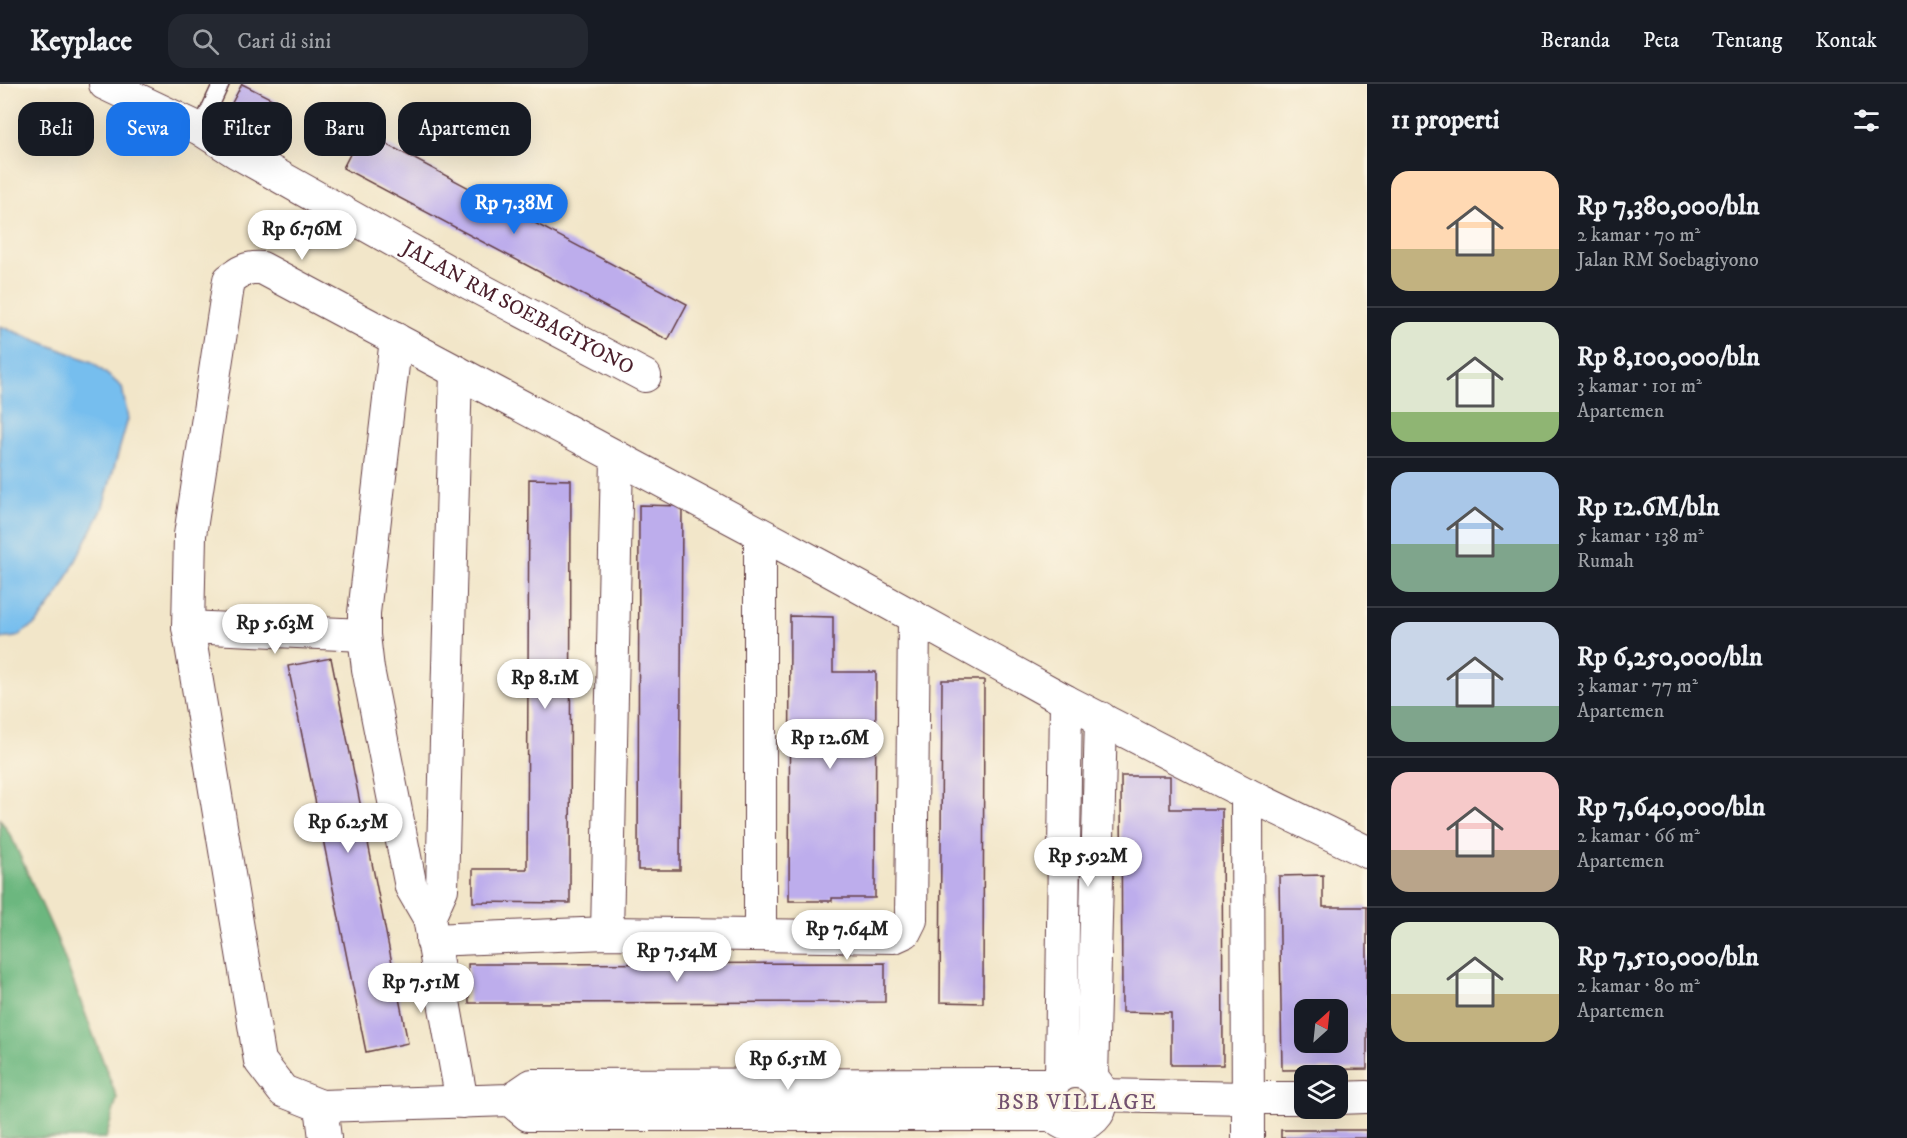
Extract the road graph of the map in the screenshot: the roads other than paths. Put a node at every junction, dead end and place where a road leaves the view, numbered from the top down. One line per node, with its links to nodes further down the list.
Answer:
1 (105, 84): 3 (street, JALAN RM SOEBAGIYONO)
2 (221, 84): 3 (lane)
3 (200, 129): 6 (street, JALAN RM SOEBAGIYONO)
4 (396, 339): 5 (street); 10 (street); 11 (street)
5 (456, 371): 7 (street); 16 (street)
6 (645, 376)
7 (617, 457): 8 (street); 17 (street)
8 (760, 534): 9 (street); 18 (street)
9 (914, 617): 12 (street); 18 (street)
10 (188, 627): 11 (street); 26 (street)
11 (364, 635): 16 (street)
12 (1066, 701): 13 (street); 19 (street)
13 (1101, 718): 14 (street); 19 (street)
14 (1247, 794): 15 (street); 20 (street)
15 (1367, 852)
16 (431, 929): 17 (street); 25 (street)
17 (607, 933): 18 (street)
18 (760, 935)
19 (1083, 1098): 20 (street); 24 (street); 27 (street); 27 (street)
20 (1247, 1098): 21 (street); 29 (street)
21 (1294, 1098)
22 (1348, 1098): 23 (street)
23 (1367, 1098)
24 (510, 1100): 25 (street); 27 (street)
25 (462, 1102): 26 (street)
26 (321, 1106): 28 (street)
27 (1057, 1125)
28 (325, 1138)
29 (1248, 1138)

